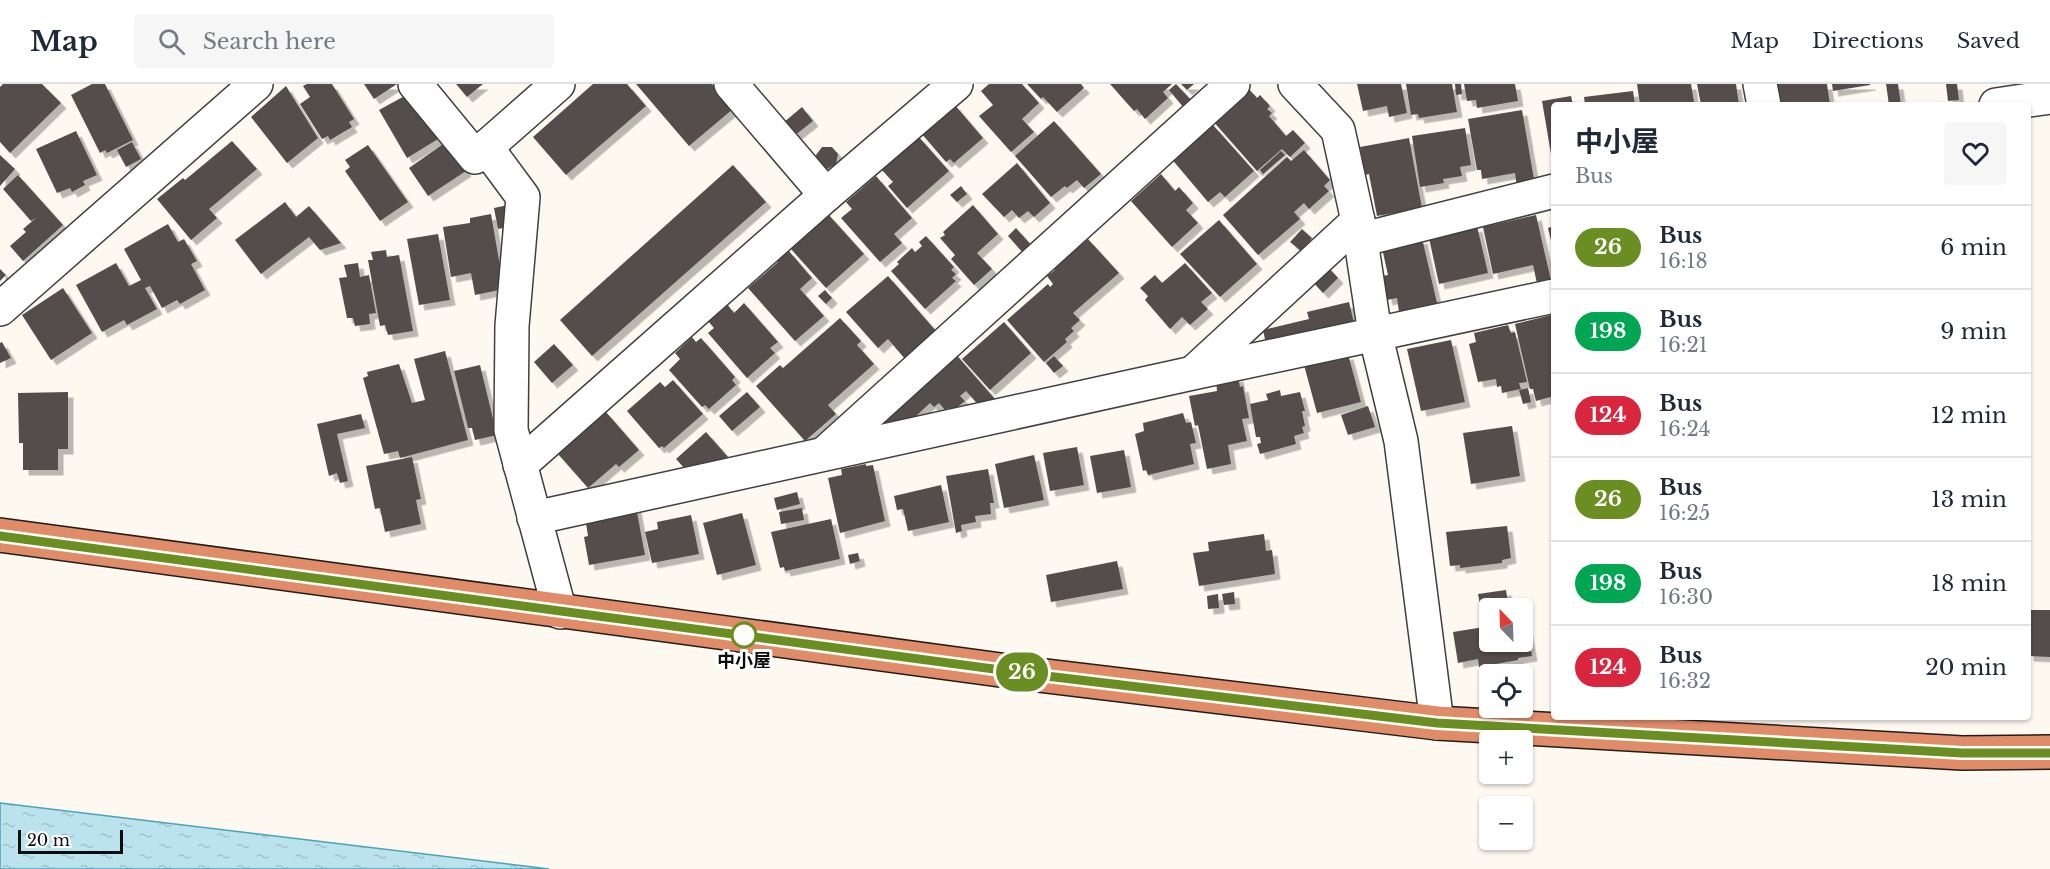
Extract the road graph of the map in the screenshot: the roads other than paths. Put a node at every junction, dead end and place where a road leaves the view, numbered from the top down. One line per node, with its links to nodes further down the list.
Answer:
1 (256, 84): 17 (street)
2 (415, 84): 12 (street)
3 (558, 84): 12 (street)
4 (731, 84): 14 (street)
5 (956, 84): 14 (street)
6 (1233, 84): 20 (street)
7 (1295, 84): 15 (street)
8 (1760, 84): 10 (street)
9 (2050, 97): 11 (street)
10 (1763, 102)
11 (2016, 102)
12 (486, 147): 21 (street)
13 (1551, 192): 15 (street)
14 (826, 195): 21 (street)
15 (1359, 230): 18 (street); 19 (street)
16 (1551, 297): 18 (street)
17 (0, 309)
18 (1375, 333): 19 (street); 25 (street)
19 (1193, 373): 20 (street)
20 (824, 454): 22 (street)
21 (520, 465): 22 (street)
22 (534, 518): 24 (street)
23 (0, 536): 24 (highway)
24 (560, 612): 25 (highway)
25 (1437, 723): 26 (highway)
26 (2050, 753)

